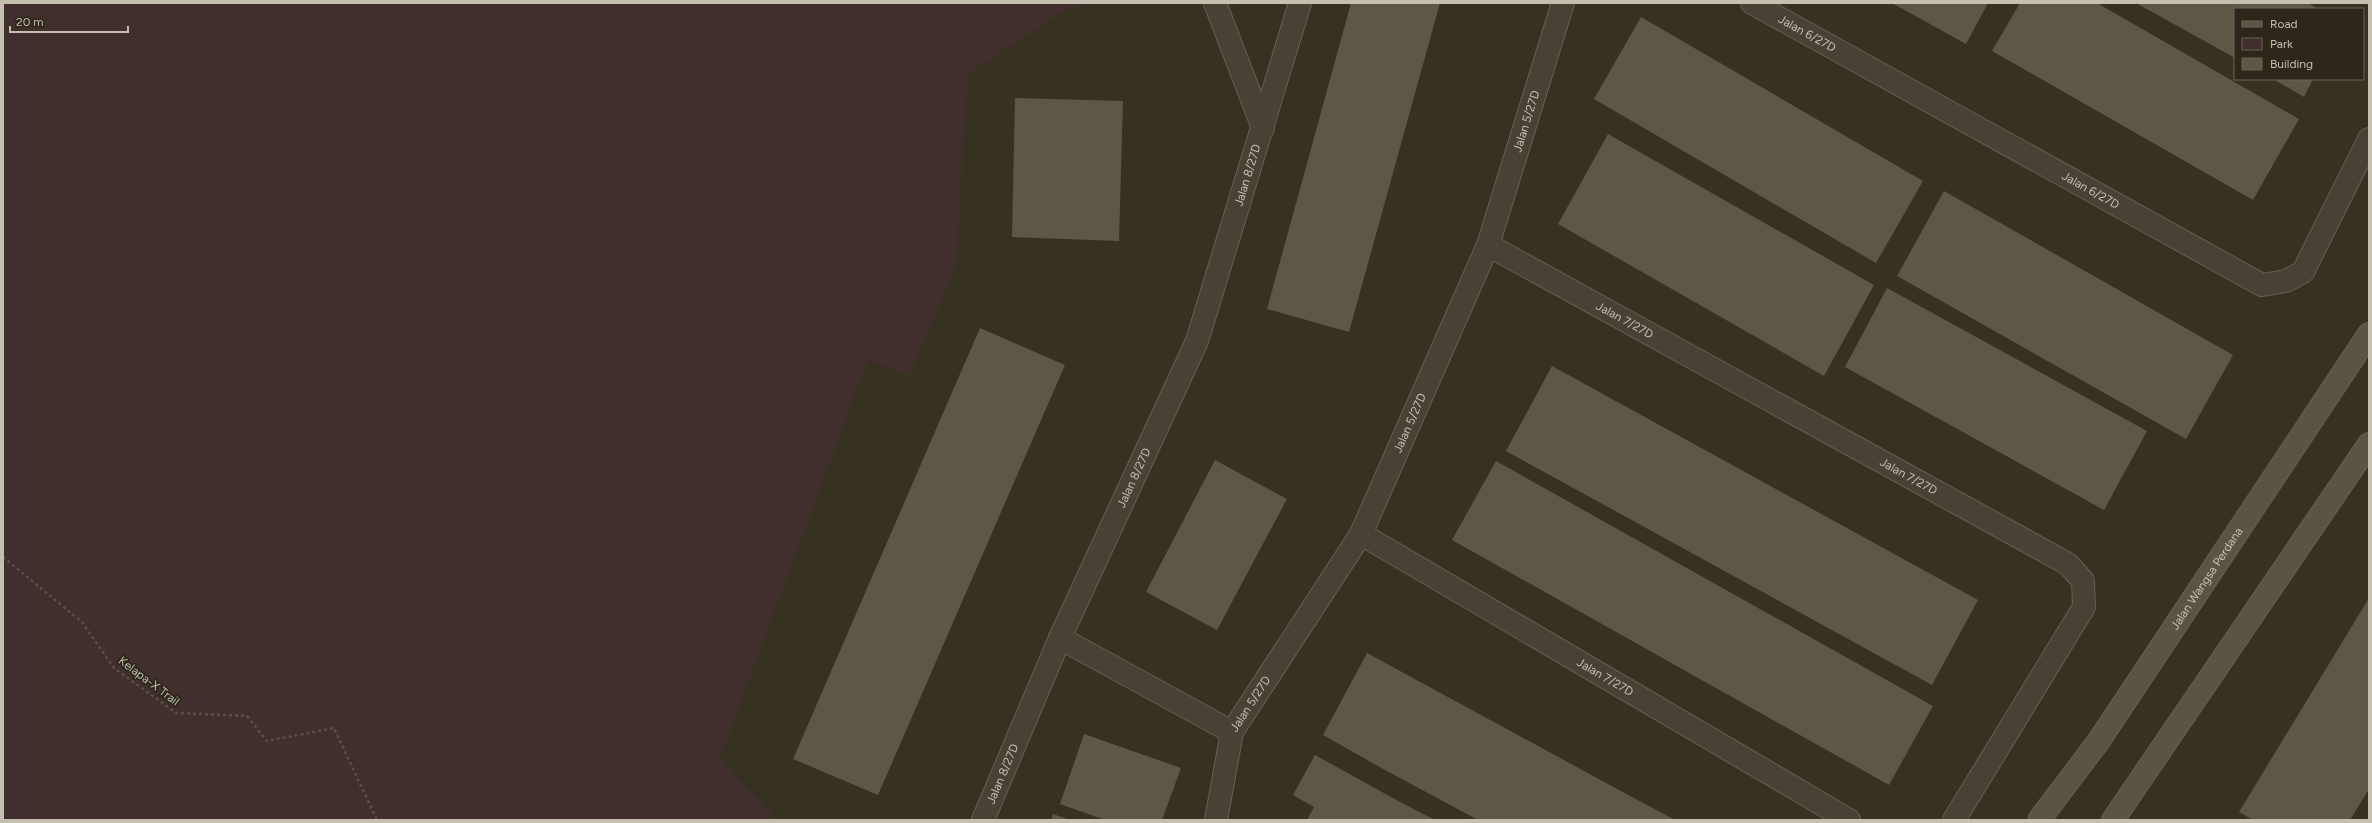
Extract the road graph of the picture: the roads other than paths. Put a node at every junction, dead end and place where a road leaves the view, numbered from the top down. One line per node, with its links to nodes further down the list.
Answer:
1 (1215, 3): 5 (street, Jalan 8/27D)
2 (1300, 3): 5 (street, Jalan 8/27D)
3 (1563, 3): 7 (street, Jalan 5/27D)
4 (1752, 3): 6 (street, Jalan 6/27D)
5 (1263, 128): 11 (street, Jalan 8/27D)
6 (2369, 139)
7 (1488, 245): 10 (street, Jalan 5/27D); 16 (street, Jalan 7/27D)
8 (2369, 334): 17 (main road, Jalan Wangsa Perdana)
9 (2369, 444): 18 (main road)
10 (1362, 534): 12 (street, Jalan 5/27D); 15 (street, Jalan 7/27D)
11 (1060, 638): 12 (street); 13 (street, Jalan 8/27D)
12 (1232, 732): 14 (street, Jalan 5/27D)
13 (983, 820)
14 (1216, 820)
15 (1849, 820)
16 (1954, 820)
17 (2039, 820)
18 (2113, 820)

